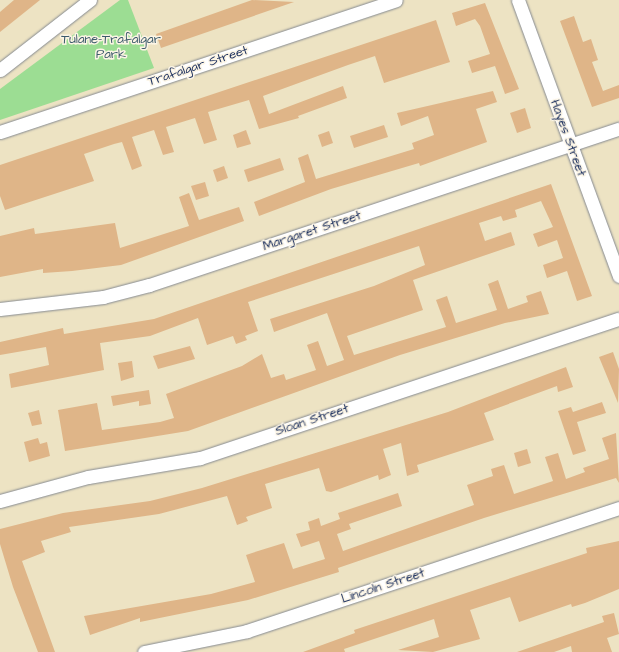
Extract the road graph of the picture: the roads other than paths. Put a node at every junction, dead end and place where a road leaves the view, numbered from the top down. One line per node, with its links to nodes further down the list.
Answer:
1 (90, 0): 4 (street)
2 (396, 0): 6 (street, Trafalgar Street)
3 (518, 0): 7 (street, Hayes Street)
4 (0, 70)
5 (619, 129): 7 (street, Margaret Street)
6 (0, 132)
7 (571, 145): 8 (street, Hayes Street); 9 (street, Margaret Street)
8 (619, 276)
9 (0, 310)
10 (619, 319): 11 (street, Sloan Street)
11 (0, 501)
12 (619, 508): 13 (street, Lincoln Street)
13 (144, 652)

